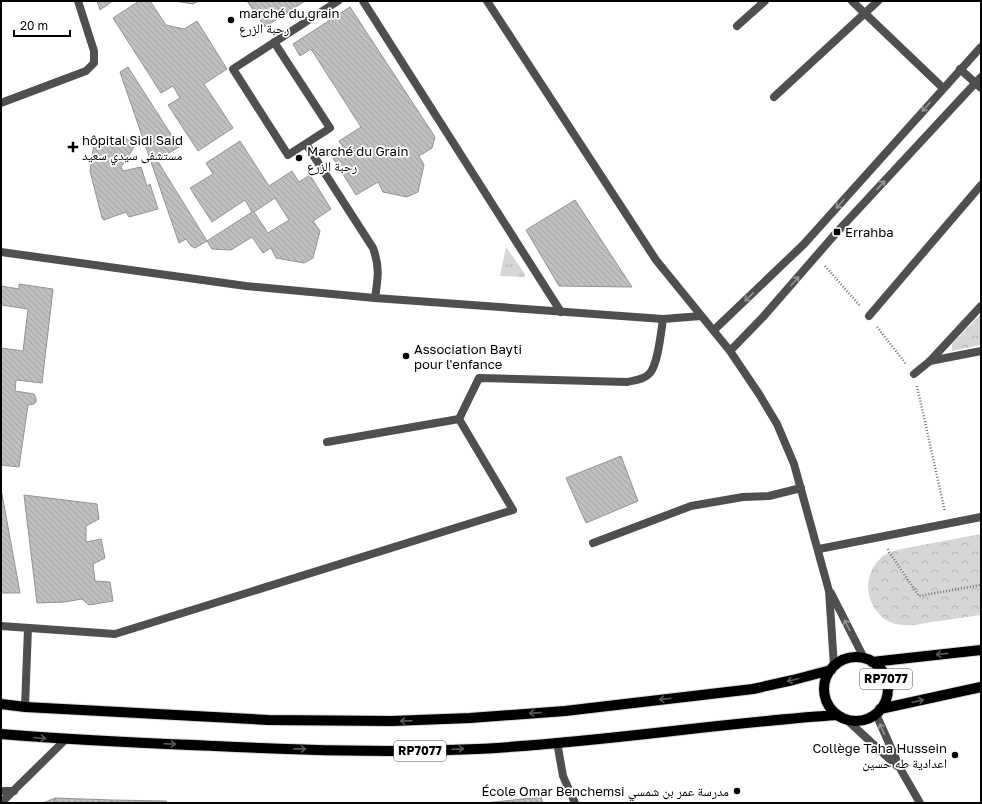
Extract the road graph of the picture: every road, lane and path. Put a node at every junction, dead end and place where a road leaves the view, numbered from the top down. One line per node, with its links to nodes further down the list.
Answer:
1 (78, 1): 16 (street)
2 (338, 1): 10 (street)
3 (363, 1): 23 (street)
4 (487, 1): 24 (street)
5 (765, 1): 9 (street)
6 (852, 1): 8 (street)
7 (878, 1): 8 (street)
8 (865, 14): 14 (street); 15 (street)
9 (737, 26)
10 (274, 42): 17 (street); 17 (street)
11 (981, 47): 12 (street)
12 (960, 69): 13 (street); 14 (street)
13 (979, 83): 20 (street, one-way to 13)
14 (943, 88): 27 (street, one-way to 27)
15 (774, 97)
16 (1, 103)
17 (306, 144): 21 (street)
18 (981, 185): 25 (street)
19 (1, 252): 21 (street)
20 (816, 257): 25 (path); 28 (street, one-way to 20)
21 (375, 298): 23 (street)
22 (981, 306): 30 (street)
23 (561, 312): 26 (street)
24 (701, 316): 26 (street); 27 (street)
25 (868, 316): 31 (path)
26 (663, 319): 32 (street)
27 (714, 330): 28 (street)
28 (730, 351): 34 (street)
29 (981, 351): 30 (street)
30 (930, 361): 31 (street)
31 (914, 374): 36 (path)
32 (459, 419): 33 (street); 43 (street)
33 (326, 442)
34 (801, 488): 38 (street); 39 (street)
35 (981, 517): 36 (street)
36 (947, 524): 37 (street)
37 (886, 536): 39 (street); 40 (path)
38 (592, 543)
39 (819, 549): 41 (street)
40 (981, 585)
41 (830, 591): 45 (street, one-way to 41); 46 (street)
42 (1, 626): 43 (street)
43 (28, 628): 49 (street)
44 (981, 650): 45 (main road, RP7077, one-way to 45)
45 (868, 660): 46 (main road, RP7077); 50 (main road, RP7077)
46 (832, 668): 49 (main road, RP7077, one-way to 49); 51 (main road)
47 (981, 687): 50 (main road, RP7077, one-way to 47)
48 (1, 704): 49 (main road, RP7077)
49 (24, 707)
50 (878, 712): 51 (main road, RP7077); 55 (street, one-way to 50)
51 (842, 718): 54 (main road, RP7077); 55 (street)
52 (1, 734): 53 (main road, RP7077, one-way to 53)
53 (65, 740): 54 (main road, RP7077, one-way to 54); 57 (street)
54 (557, 742): 59 (street)
55 (901, 770): 60 (street)
56 (1, 791): 57 (street)
57 (14, 791): 58 (street)
58 (1, 803)
59 (575, 803)
60 (920, 803)

